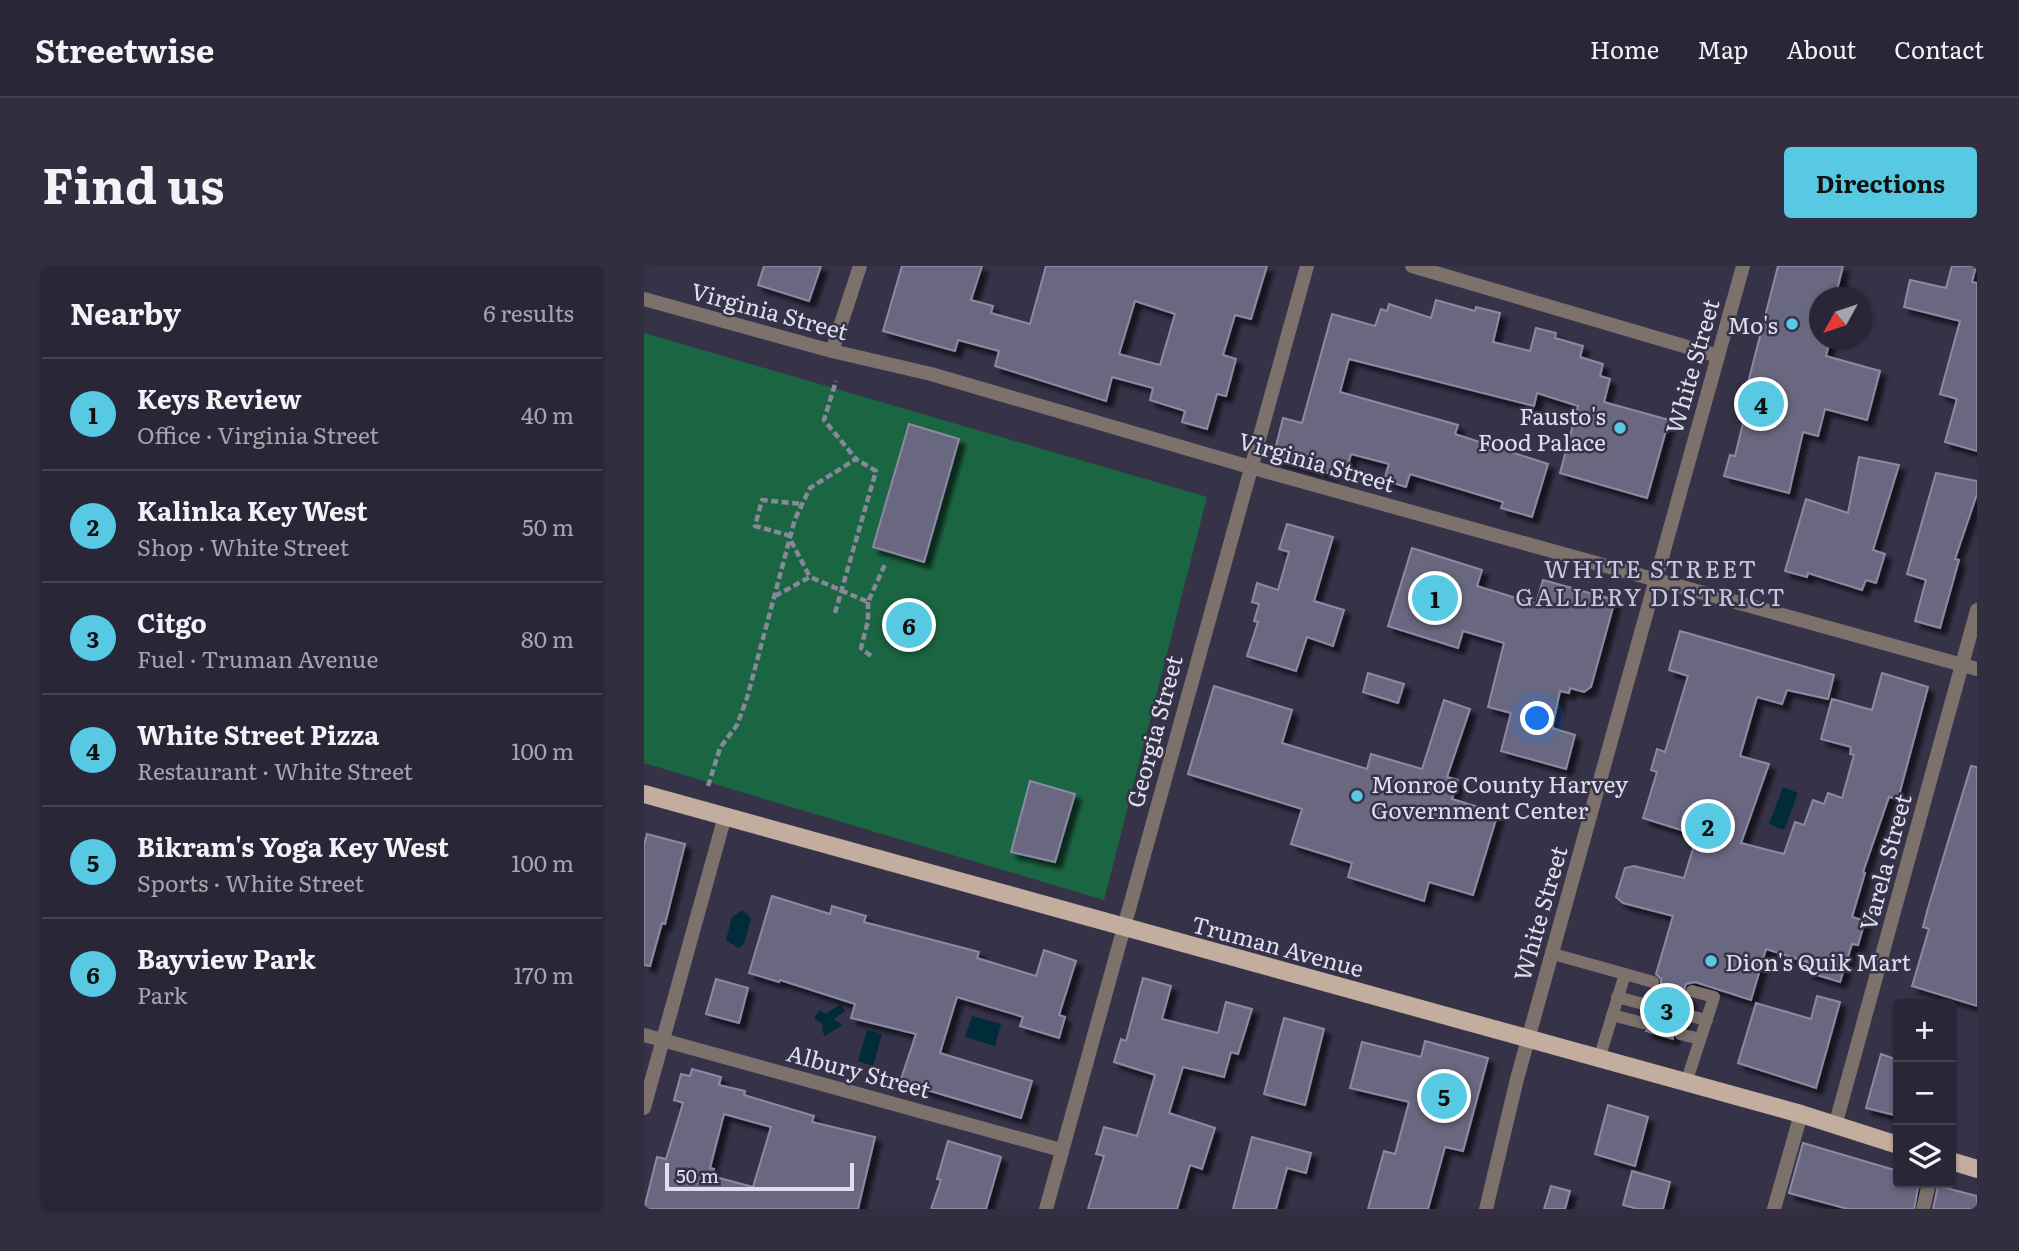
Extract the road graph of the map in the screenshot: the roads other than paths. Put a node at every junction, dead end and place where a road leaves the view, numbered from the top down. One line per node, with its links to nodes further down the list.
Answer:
1 (860, 266): 6 (street)
2 (1307, 266): 8 (street, Georgia Street)
3 (1412, 266): 7 (street)
4 (1743, 266): 7 (street, White Street)
5 (644, 299): 6 (street, Virginia Street)
6 (832, 351): 8 (street, Virginia Street)
7 (1718, 356): 9 (street, White Street)
8 (1250, 467): 9 (street, Virginia Street); 15 (street, Georgia Street)
9 (1656, 579): 11 (street, Virginia Street); 16 (street, White Street)
10 (1977, 610): 11 (street, Varela Street)
11 (1961, 664): 12 (street, Virginia Street); 35 (street, Varela Street)
12 (1977, 669)
13 (644, 794): 14 (main road, Truman Avenue)
14 (725, 816): 15 (main road, Truman Avenue); 29 (street)
15 (1122, 927): 30 (main road, Truman Avenue); 37 (street, Georgia Street)
16 (1553, 954): 17 (lane); 30 (street, White Street)
17 (1625, 974): 18 (lane); 20 (lane)
18 (1653, 982)
19 (1692, 991): 24 (lane)
20 (1618, 997): 21 (lane); 22 (lane)
21 (1647, 1005)
22 (1612, 1015): 25 (lane); 31 (lane)
23 (1686, 1015): 24 (lane)
24 (1707, 1020): 28 (lane)
25 (1643, 1023)
26 (1680, 1034): 28 (lane)
27 (644, 1035): 29 (street, Albury Street)
28 (1700, 1039): 32 (lane)
29 (663, 1040): 33 (street); 37 (street, Albury Street)
30 (1528, 1040): 31 (main road, Truman Avenue); 42 (street, White Street)
31 (1599, 1059): 32 (main road, Truman Avenue)
32 (1686, 1083): 34 (main road, Truman Avenue)
33 (644, 1108)
34 (1801, 1114): 35 (main road, Truman Avenue); 43 (street)
35 (1835, 1126): 36 (main road, Truman Avenue)
36 (1893, 1143)
37 (1061, 1150): 41 (street, Georgia Street)
38 (1956, 1163): 39 (main road)
39 (1977, 1169)
40 (1928, 1188): 44 (street)
41 (1046, 1209)
42 (1486, 1209)
43 (1773, 1209)
44 (1923, 1209)

